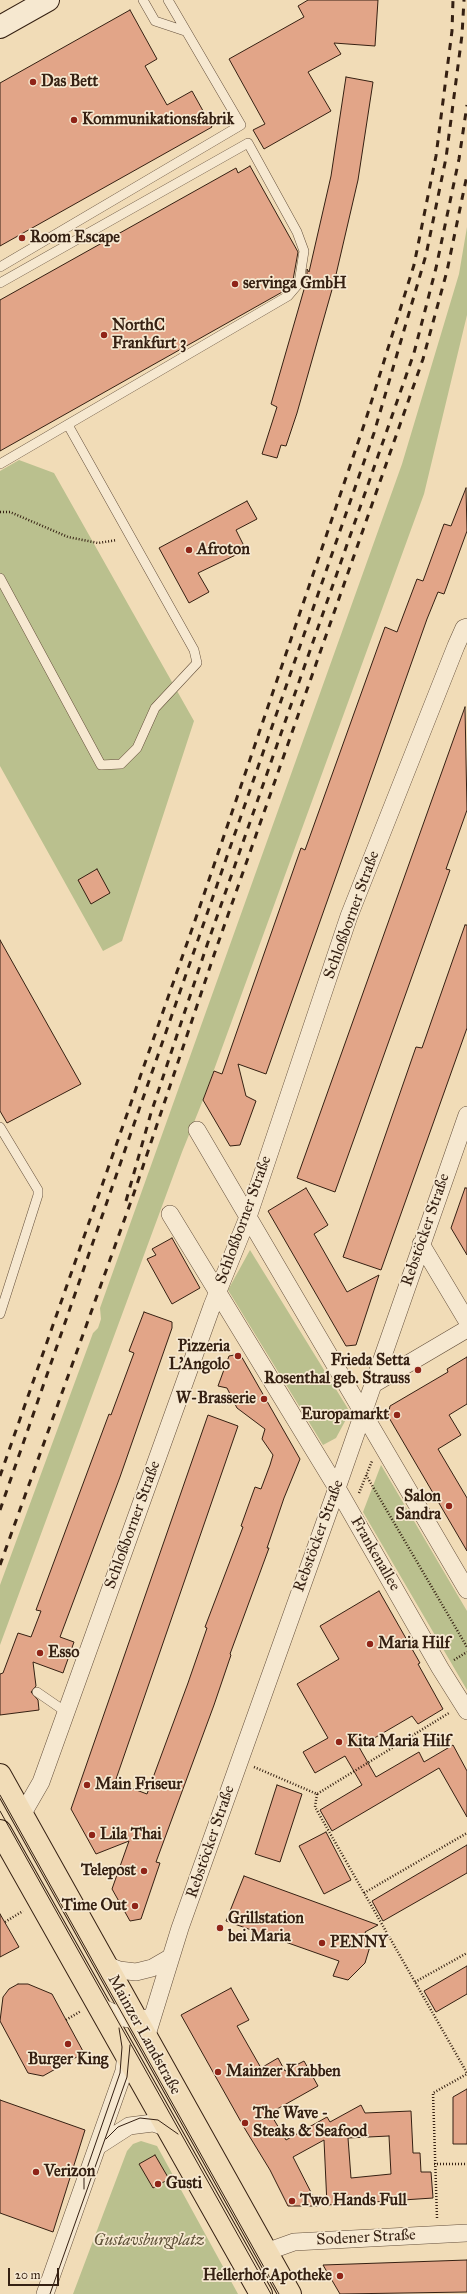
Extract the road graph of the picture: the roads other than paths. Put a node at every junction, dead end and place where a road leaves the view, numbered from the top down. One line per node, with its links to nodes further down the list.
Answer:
1 (48, 0): 4 (main road)
2 (143, 0): 5 (lane)
3 (168, 0): 5 (lane)
4 (0, 27)
5 (186, 31): 6 (lane)
6 (0, 267)
7 (0, 283): 8 (lane)
8 (68, 424): 9 (lane); 10 (lane)
9 (0, 464)
10 (0, 578)
11 (467, 627): 16 (street, Schloßborner Straße)
12 (467, 1115): 17 (street, Rebstöcker Straße)
13 (0, 1127): 19 (lane)
14 (197, 1130): 16 (street)
15 (170, 1214): 18 (street, Frankenallee)
16 (248, 1217): 18 (street, Schloßborner Straße); 23 (street)
17 (421, 1244): 20 (street); 22 (street, Rebstöcker Straße)
18 (217, 1292): 24 (street, Frankenallee); 28 (street, Schloßborner Straße)
19 (0, 1314)
20 (467, 1321)
21 (467, 1329): 22 (street)
22 (372, 1385): 23 (street, Rebstöcker Straße)
23 (362, 1413): 24 (street, Rebstöcker Straße); 25 (street)
24 (337, 1488): 27 (street, Frankenallee); 32 (street, Rebstöcker Straße)
25 (467, 1590)
26 (37, 1692): 28 (lane)
27 (465, 1707)
28 (66, 1712): 30 (street, Schloßborner Straße)
29 (0, 1775): 30 (main road, Mainzer Landstraße)
30 (22, 1815): 33 (main road, Mainzer Landstraße)
31 (0, 1831): 34 (main road, Mainzer Landstraße)
32 (171, 1957): 33 (street); 35 (street, Rebstöcker Straße)
33 (106, 1965): 35 (main road, Mainzer Landstraße)
34 (91, 2008): 35 (street); 36 (main road, Mainzer Landstraße)
35 (144, 2018): 40 (main road, Mainzer Landstraße)
36 (126, 2054): 37 (main road, Mainzer Landstraße); 38 (street)
37 (168, 2128): 38 (street); 42 (main road, Mainzer Landstraße)
38 (98, 2146): 41 (street)
39 (467, 2233): 40 (street, Sodener Straße)
40 (266, 2252): 43 (main road, Mainzer Landstraße)
41 (45, 2294)
42 (261, 2294)
43 (290, 2294)

